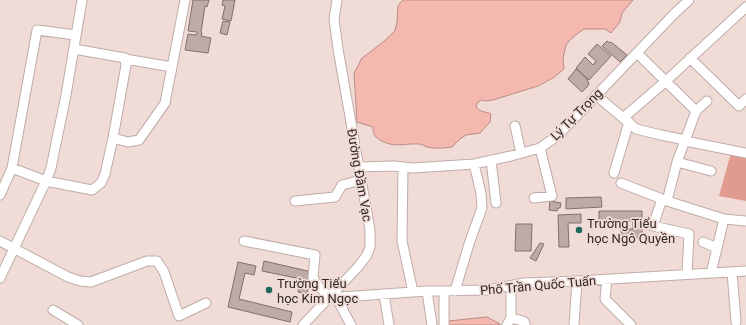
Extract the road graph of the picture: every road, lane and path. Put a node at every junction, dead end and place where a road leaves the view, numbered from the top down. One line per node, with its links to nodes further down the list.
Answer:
1 (82, 0): 7 (street)
2 (184, 0): 12 (street)
3 (336, 0): 28 (street, Đường Đầm Vạc)
4 (689, 0): 9 (street, Lý Tự Trọng)
5 (740, 0): 6 (street)
6 (746, 7): 10 (street)
7 (76, 35): 8 (street); 30 (street)
8 (74, 49): 11 (street); 34 (street)
9 (637, 53): 13 (street); 14 (street, Lý Tự Trọng)
10 (690, 58): 13 (street); 15 (street)
11 (125, 59): 12 (street); 20 (street)
12 (172, 67): 20 (street)
13 (666, 81): 17 (street); 18 (street)
14 (596, 95): 18 (street); 22 (street, Lý Tự Trọng)
15 (746, 99)
16 (707, 101): 17 (street)
17 (696, 111): 21 (street)
18 (626, 120): 21 (street); 32 (street)
19 (515, 126): 23 (street)
20 (113, 138): 34 (street)
21 (685, 140): 24 (street); 26 (street)
22 (540, 148): 23 (street, Lý Tự Trọng); 37 (street)
23 (521, 153): 25 (street, Lý Tự Trọng)
24 (746, 153)
25 (491, 160): 27 (street, Lý Tự Trọng); 40 (street)
26 (677, 162): 31 (street); 38 (street)
27 (474, 164): 29 (street, Lý Tự Trọng); 58 (street)
28 (359, 167): 29 (street, Lý Tự Trọng); 33 (street, Đường Đầm Vạc)
29 (403, 167): 59 (street)
30 (12, 168): 34 (street); 36 (street)
31 (711, 170)
32 (614, 173)
33 (361, 180): 39 (street); 61 (street, Đường Đầm Vạc)
34 (46, 181): 47 (street)
35 (621, 183): 38 (street)
36 (0, 195)
37 (534, 198)
38 (664, 200): 41 (street); 51 (street)
39 (295, 201)
40 (496, 203)
41 (724, 219): 42 (street); 46 (street)
42 (746, 221)
43 (0, 241): 47 (street)
44 (244, 241): 61 (street)
45 (702, 242): 46 (street)
46 (717, 248): 50 (street)
47 (14, 249): 52 (street); 62 (street)
48 (746, 271): 49 (street, Phố Trần Quốc Tuấn)
49 (732, 272): 50 (street, Phố Trần Quốc Tuấn); 65 (street)
50 (711, 273): 51 (street, Phố Trần Quốc Tuấn)
51 (687, 274): 53 (street, Phố Trần Quốc Tuấn)
52 (0, 278)
53 (607, 280): 54 (street, Phố Trần Quốc Tuấn); 74 (street)
54 (577, 282): 55 (street, Phố Trần Quốc Tuấn); 73 (street)
55 (511, 286): 58 (street, Phố Trần Quốc Tuấn); 64 (street)
56 (427, 291): 57 (street, Phố Trần Quốc Tuấn); 59 (street, Phố Trần Quốc Tuấn); 70 (street)
57 (444, 291): 58 (street, Phố Trần Quốc Tuấn); 71 (street)
58 (454, 291)
59 (413, 292): 60 (street, Phố Trần Quốc Tuấn)
60 (384, 294): 61 (street, Phố Trần Quốc Tuấn); 69 (street)
61 (333, 297): 67 (street, Đường Đầm Vạc); 68 (street)
62 (206, 303)
63 (53, 310): 66 (street)
64 (509, 322): 72 (street)
65 (736, 322)
66 (78, 325)
67 (302, 325)
68 (351, 325)
69 (389, 325)
70 (432, 325)
71 (444, 325)
72 (525, 325)
73 (574, 325)
74 (631, 325)

